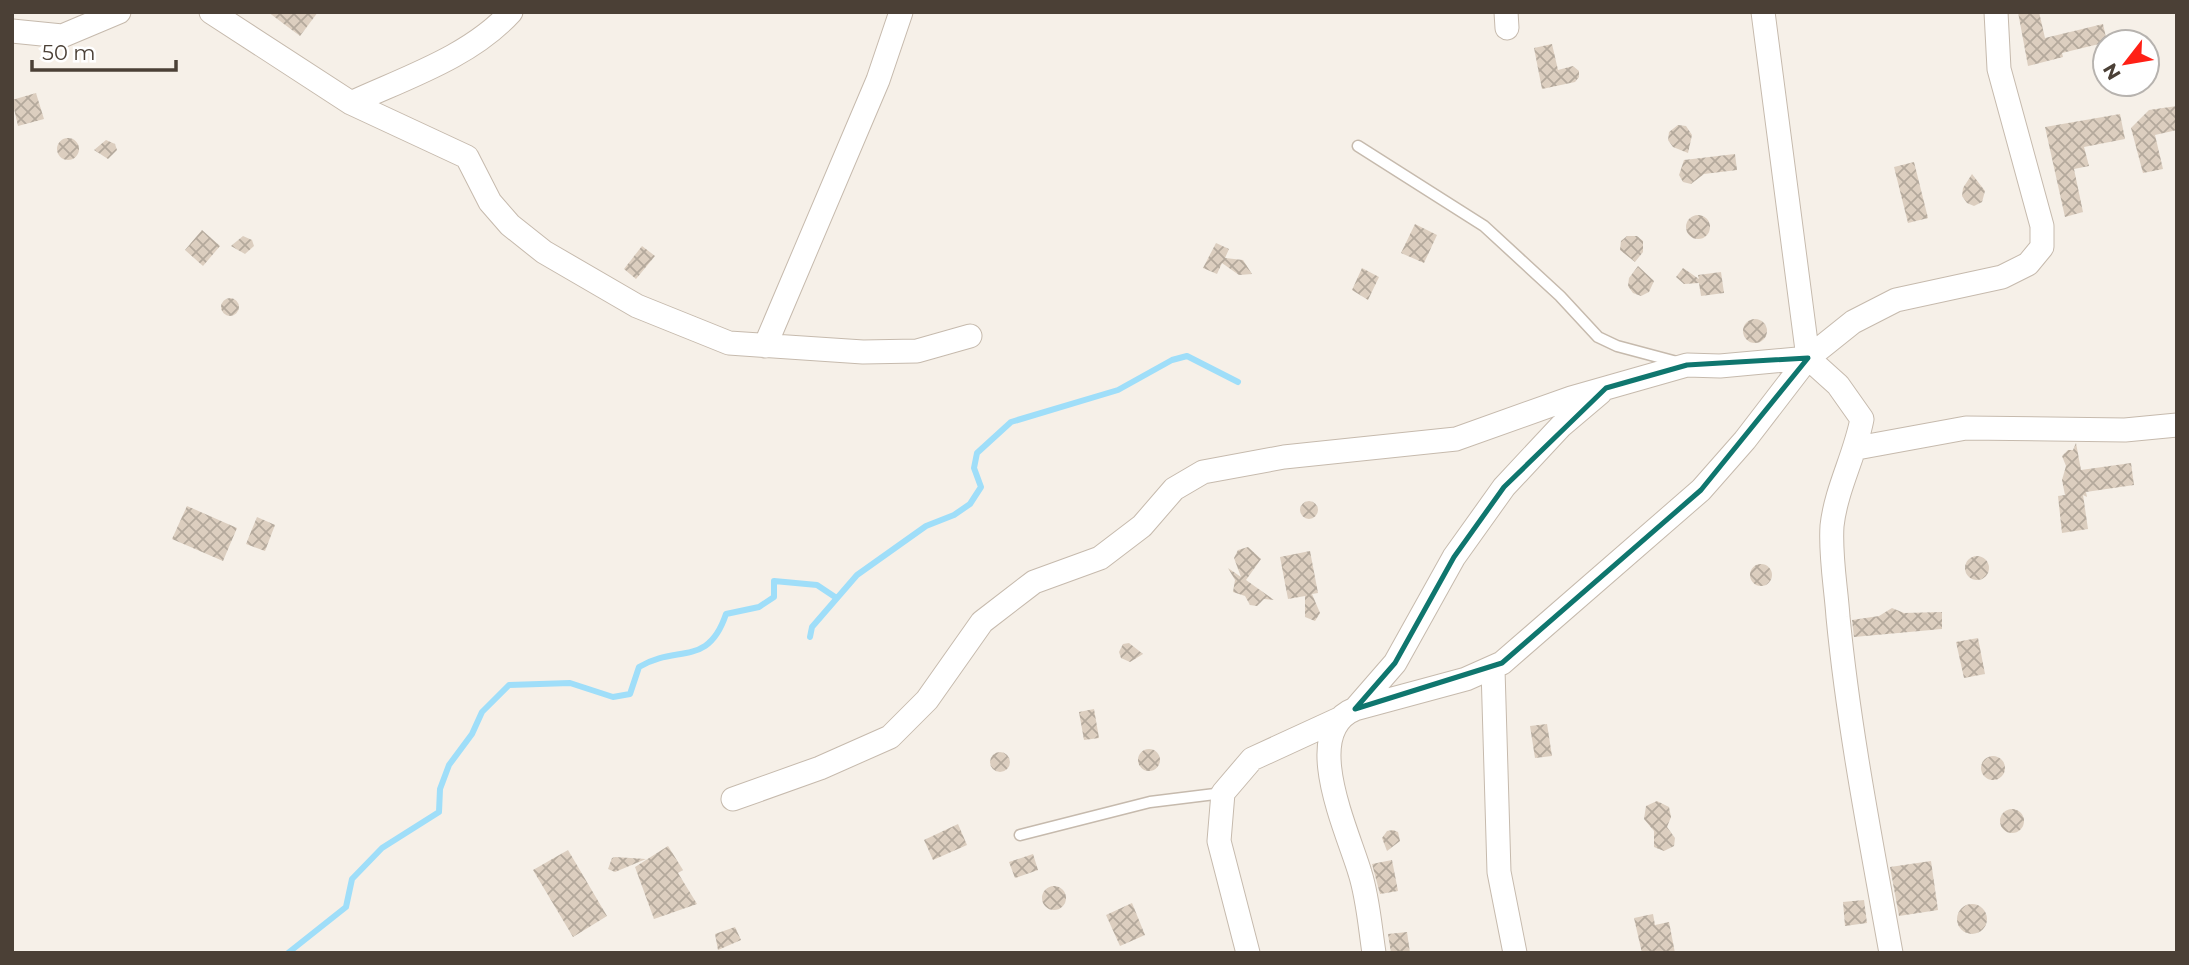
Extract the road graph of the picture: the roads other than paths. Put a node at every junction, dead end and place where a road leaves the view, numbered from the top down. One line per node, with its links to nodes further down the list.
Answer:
1 (118, 12): 7 (street)
2 (211, 12): 8 (street)
3 (511, 12): 8 (street)
4 (901, 12): 11 (street)
5 (1763, 12): 12 (street)
6 (1996, 12): 12 (street)
7 (12, 31)
8 (351, 103): 11 (street)
9 (1358, 146): 13 (lane)
10 (970, 336): 11 (street)
11 (765, 346)
12 (1808, 358): 13 (street); 16 (street); 17 (street)
13 (1687, 365): 14 (street)
14 (1606, 388): 18 (street); 20 (street)
15 (2177, 425): 16 (street)
16 (1857, 448): 25 (street)
17 (1493, 668): 18 (street); 24 (street)
18 (1347, 714): 19 (street); 23 (street)
19 (1223, 793): 21 (lane); 22 (street)
20 (733, 799)
21 (1020, 835)
22 (1248, 953)
23 (1374, 953)
24 (1516, 953)
25 (1891, 953)

